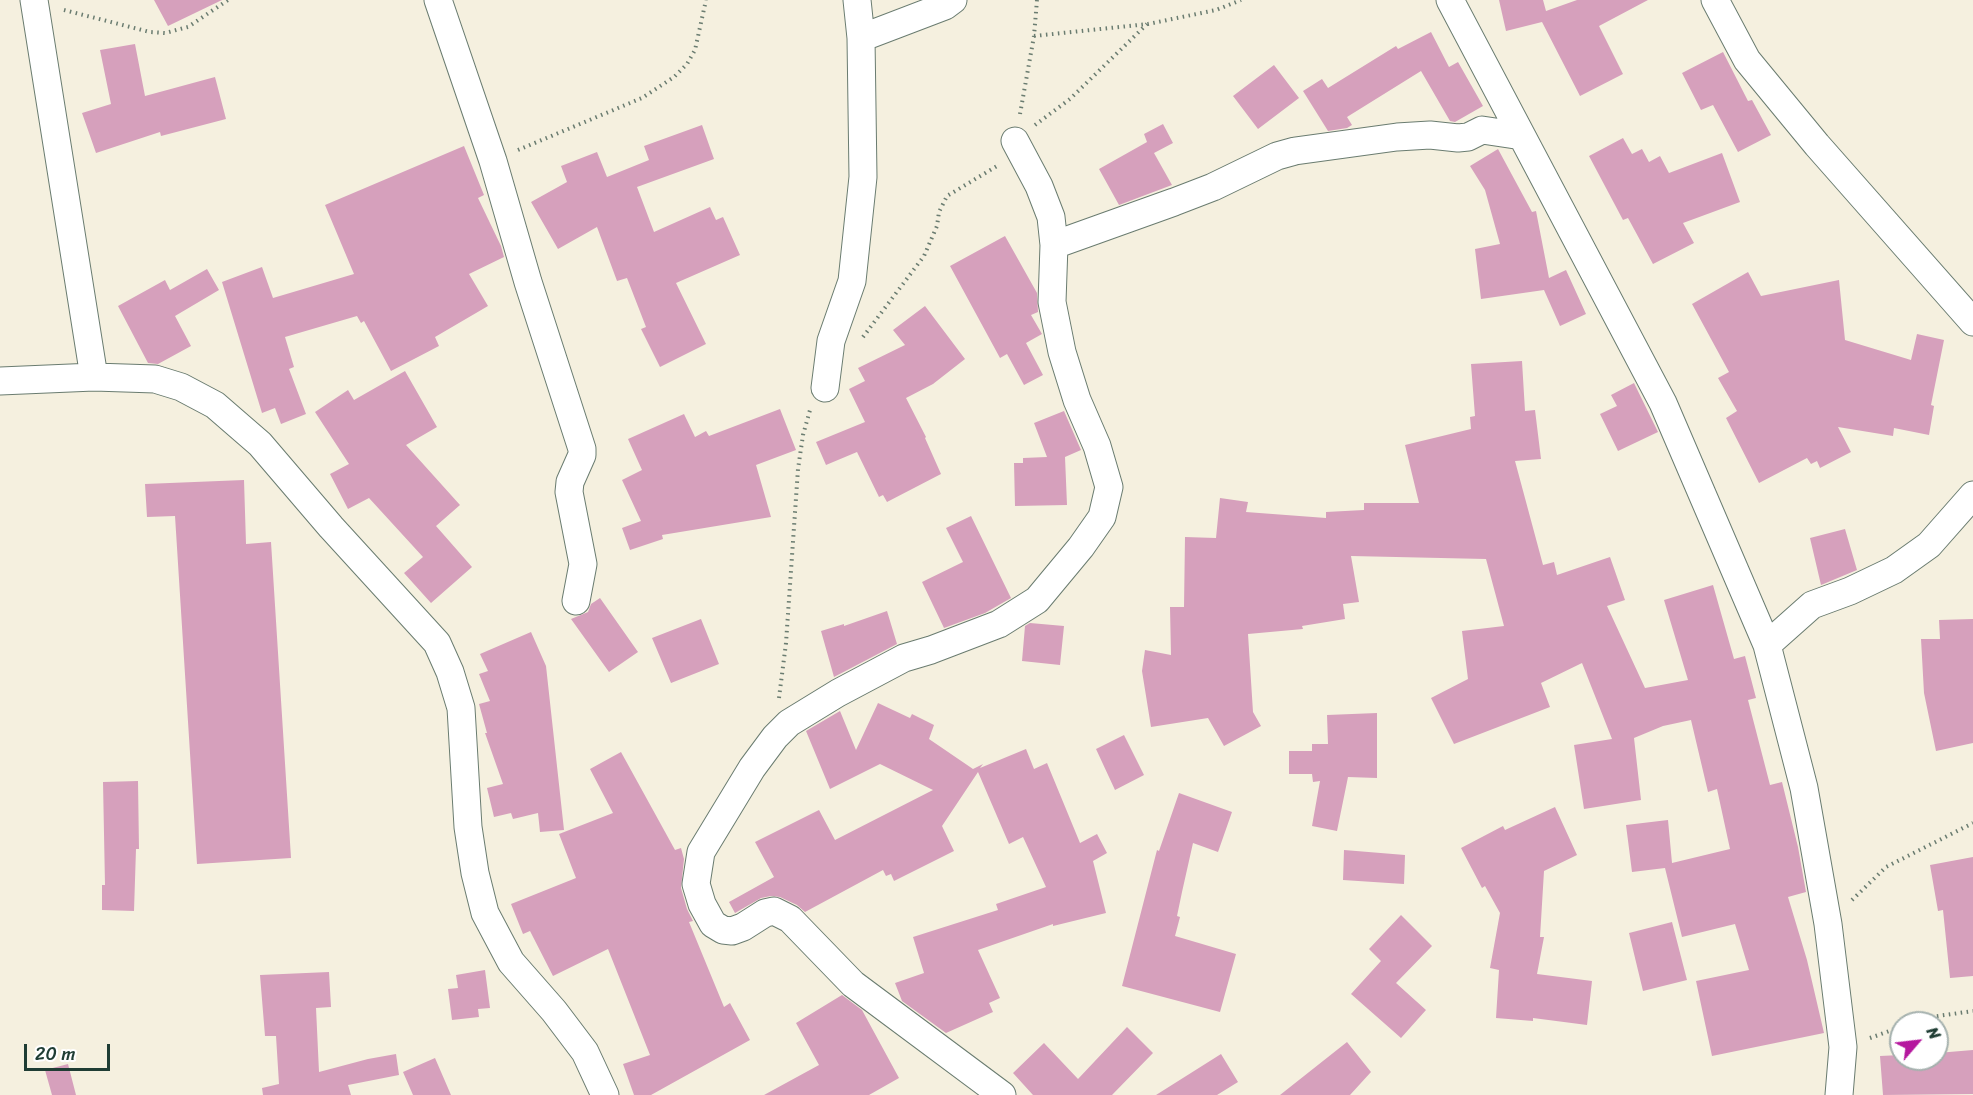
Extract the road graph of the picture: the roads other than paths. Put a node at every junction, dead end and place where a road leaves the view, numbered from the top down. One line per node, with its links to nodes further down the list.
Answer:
1 (438, 0): 16 (street)
2 (856, 0): 7 (street)
3 (953, 0): 7 (street)
4 (1450, 0): 8 (street)
5 (1715, 0): 11 (street)
6 (34, 1): 12 (street)
7 (861, 38): 14 (street)
8 (1522, 136): 10 (street); 17 (street)
9 (1016, 139): 10 (street)
10 (1054, 245): 19 (street)
11 (1973, 322)
12 (94, 377): 13 (street); 18 (street)
13 (0, 381)
14 (825, 388)
15 (1973, 495): 17 (street)
16 (576, 601)
17 (1767, 645): 20 (street)
18 (604, 1095)
19 (1002, 1095)
20 (1839, 1095)

